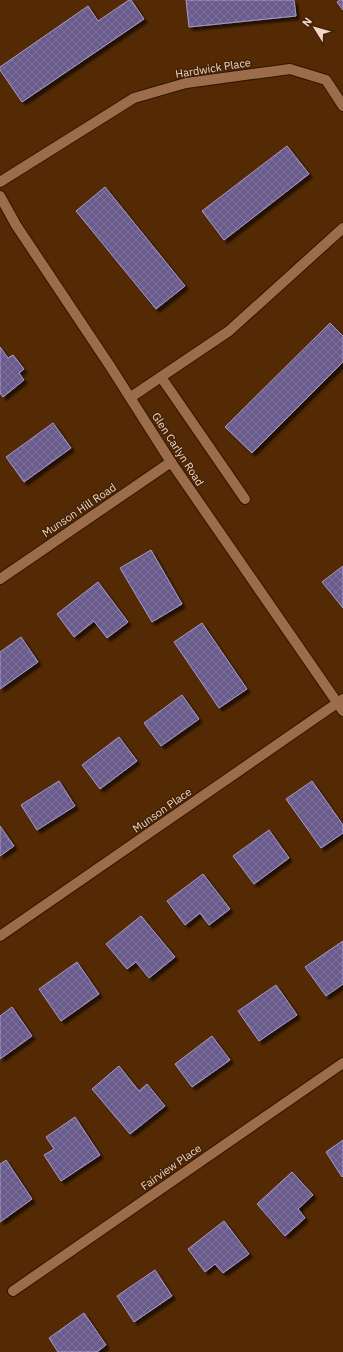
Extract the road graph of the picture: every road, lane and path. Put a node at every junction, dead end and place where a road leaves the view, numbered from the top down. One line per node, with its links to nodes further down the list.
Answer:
1 (343, 106): 2 (street, Hardwick Place)
2 (0, 182)
3 (0, 196): 6 (street, Glen Carlyn Road)
4 (343, 228): 5 (street)
5 (161, 377): 6 (street); 8 (street)
6 (131, 397): 7 (street, Glen Carlyn Road)
7 (171, 462): 9 (street, Munson Hill Road); 10 (street, Glen Carlyn Road)
8 (245, 499)
9 (0, 579)
10 (341, 705): 11 (street, Munson Place)
11 (0, 936)
12 (343, 1063): 13 (street, Fairview Place)
13 (13, 1291)

